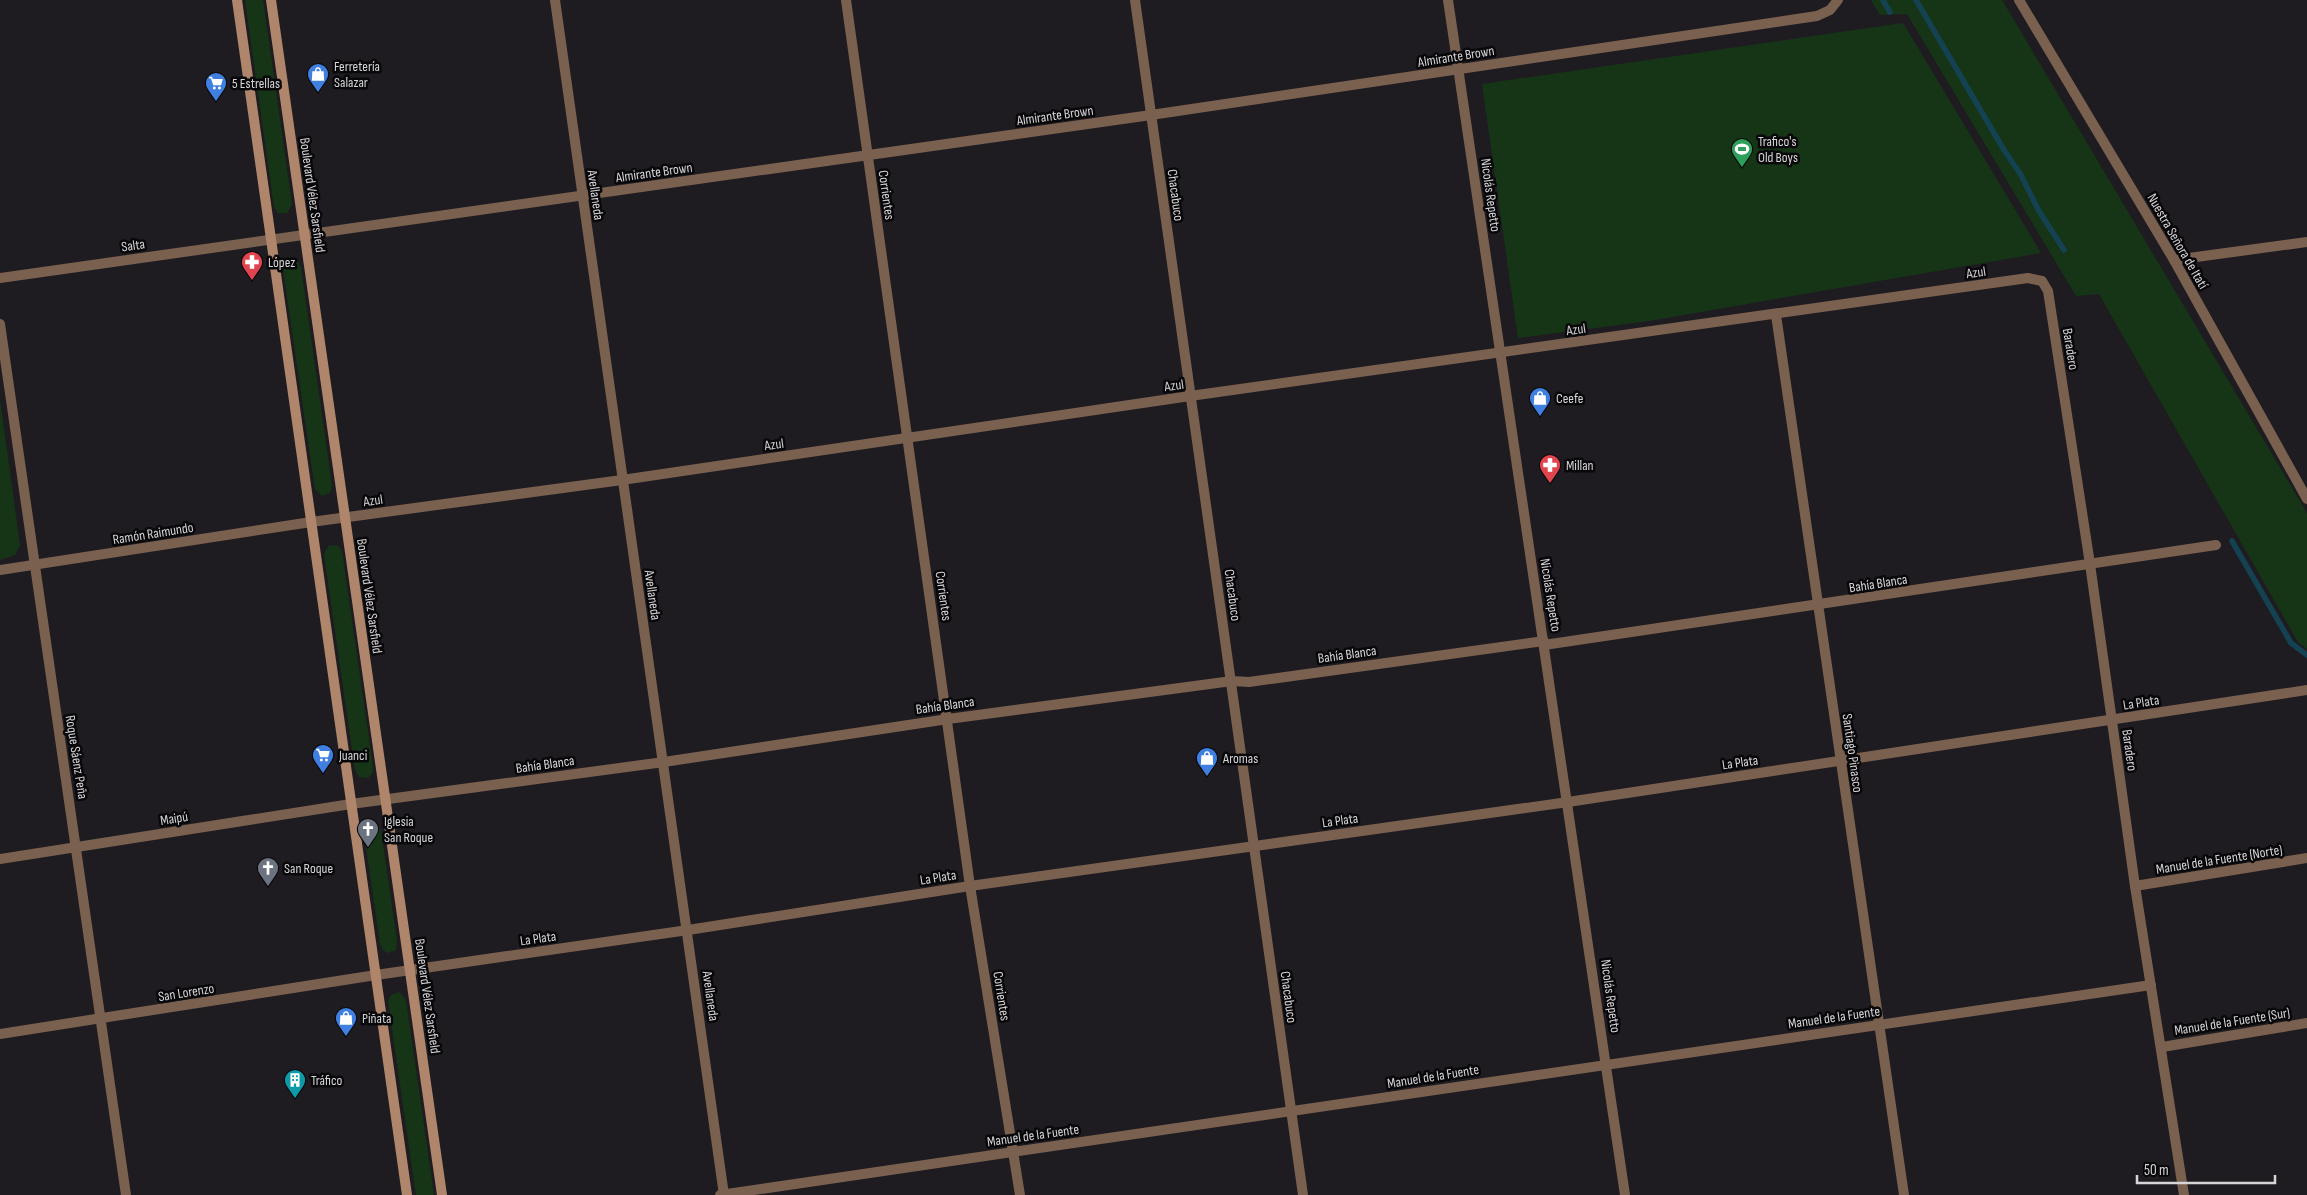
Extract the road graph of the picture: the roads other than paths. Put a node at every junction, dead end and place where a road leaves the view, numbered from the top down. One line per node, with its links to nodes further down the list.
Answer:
1 (237, 0): 14 (main road)
2 (271, 0): 13 (main road, Boulevard Vélez Sarsfield)
3 (555, 0): 12 (street, Avellaneda)
4 (846, 0): 11 (street, Corrientes)
5 (1135, 0): 10 (street, Chacabuco)
6 (1448, 0): 9 (street, Nicolás Repetto)
7 (1838, 0): 9 (street, Almirante Brown)
8 (2019, 0): 16 (street, Nuestra Señora de Itatí)
9 (1458, 69): 10 (street, Almirante Brown); 21 (street, Nicolás Repetto)
10 (1151, 116): 11 (street, Almirante Brown); 22 (street, Chacabuco)
11 (868, 155): 12 (street, Almirante Brown); 23 (street, Corrientes)
12 (582, 197): 13 (street, Almirante Brown); 24 (street, Avellaneda)
13 (305, 235): 14 (street, Almirante Brown); 26 (main road, Boulevard Vélez Sarsfield)
14 (270, 240): 17 (street, Salta); 27 (main road)
15 (2307, 242): 16 (street)
16 (2174, 260): 25 (street, Nuestra Señora de Itatí)
17 (0, 278)
18 (2042, 281): 19 (street, Azul); 29 (street, Baradero)
19 (1776, 315): 21 (street, Azul); 32 (street, Santiago Pinasco)
20 (0, 324): 30 (street, Roque Sáenz Peña)
21 (1500, 354): 22 (street, Azul); 33 (street, Nicolás Repetto)
22 (1190, 396): 23 (street, Azul); 34 (street, Chacabuco)
23 (908, 438): 24 (street, Azul); 36 (street, Corrientes)
24 (622, 480): 26 (street, Azul); 38 (street, Avellaneda)
25 (2307, 499)
26 (345, 518): 27 (street, Azul); 40 (main road, Boulevard Vélez Sarsfield)
27 (311, 522): 30 (street, Ramón Raimundo); 42 (main road)
28 (2216, 545): 29 (street, Bahía Blanca)
29 (2090, 564): 32 (street, Bahía Blanca); 37 (street, Baradero)
30 (34, 565): 31 (street, Ramón Raimundo); 44 (street, Roque Sáenz Peña)
31 (0, 570)
32 (1817, 606): 33 (street, Bahía Blanca); 39 (street, Santiago Pinasco)
33 (1544, 643): 34 (street, Bahía Blanca); 41 (street, Nicolás Repetto)
34 (1232, 681): 36 (street, Bahía Blanca); 43 (street, Chacabuco)
35 (2307, 690): 37 (street, La Plata)
36 (948, 718): 38 (street, Bahía Blanca); 47 (street, Corrientes)
37 (2112, 721): 39 (street, La Plata); 48 (street, Baradero)
38 (664, 762): 40 (street, Bahía Blanca); 49 (street, Avellaneda)
39 (1840, 762): 41 (street, La Plata); 55 (street, Santiago Pinasco)
40 (386, 799): 42 (street, Bahía Blanca); 50 (main road, Boulevard Vélez Sarsfield)
41 (1568, 802): 43 (street, La Plata); 58 (street, Nicolás Repetto)
42 (351, 804): 44 (street, Maipú); 51 (main road)
43 (1253, 846): 47 (street, La Plata); 59 (street, Chacabuco)
44 (77, 847): 46 (street, Maipú); 53 (street, Roque Sáenz Peña)
45 (2307, 858): 48 (street, Manuel de la Fuente (Norte))
46 (0, 859)
47 (970, 886): 49 (street, La Plata); 60 (street, Corrientes)
48 (2135, 886): 52 (street, Baradero)
49 (688, 930): 50 (street, La Plata); 65 (street, Avellaneda)
50 (410, 970): 51 (street, La Plata); 63 (main road, Boulevard Vélez Sarsfield)
51 (376, 975): 53 (street, San Lorenzo); 62 (main road)
52 (2151, 984): 55 (street, Manuel de la Fuente); 57 (street, Baradero)
53 (100, 1020): 56 (street, San Lorenzo); 61 (street, Roque Sáenz Peña)
54 (2307, 1023): 57 (street, Manuel de la Fuente (Sur))
55 (1879, 1025): 58 (street, Manuel de la Fuente); 69 (street, Santiago Pinasco)
56 (0, 1034)
57 (2162, 1047): 70 (street, Baradero)
58 (1607, 1064): 59 (street, Manuel de la Fuente); 68 (street, Nicolás Repetto)
59 (1292, 1111): 60 (street, Manuel de la Fuente); 67 (street, Chacabuco)
60 (1013, 1152): 65 (street, Manuel de la Fuente); 66 (street, Corrientes)
61 (126, 1195)
62 (407, 1195)
63 (442, 1195)
64 (720, 1195): 65 (street, Manuel de la Fuente)
65 (724, 1195)
66 (1020, 1195)
67 (1303, 1195)
68 (1625, 1195)
69 (1904, 1195)
70 (2184, 1195)

